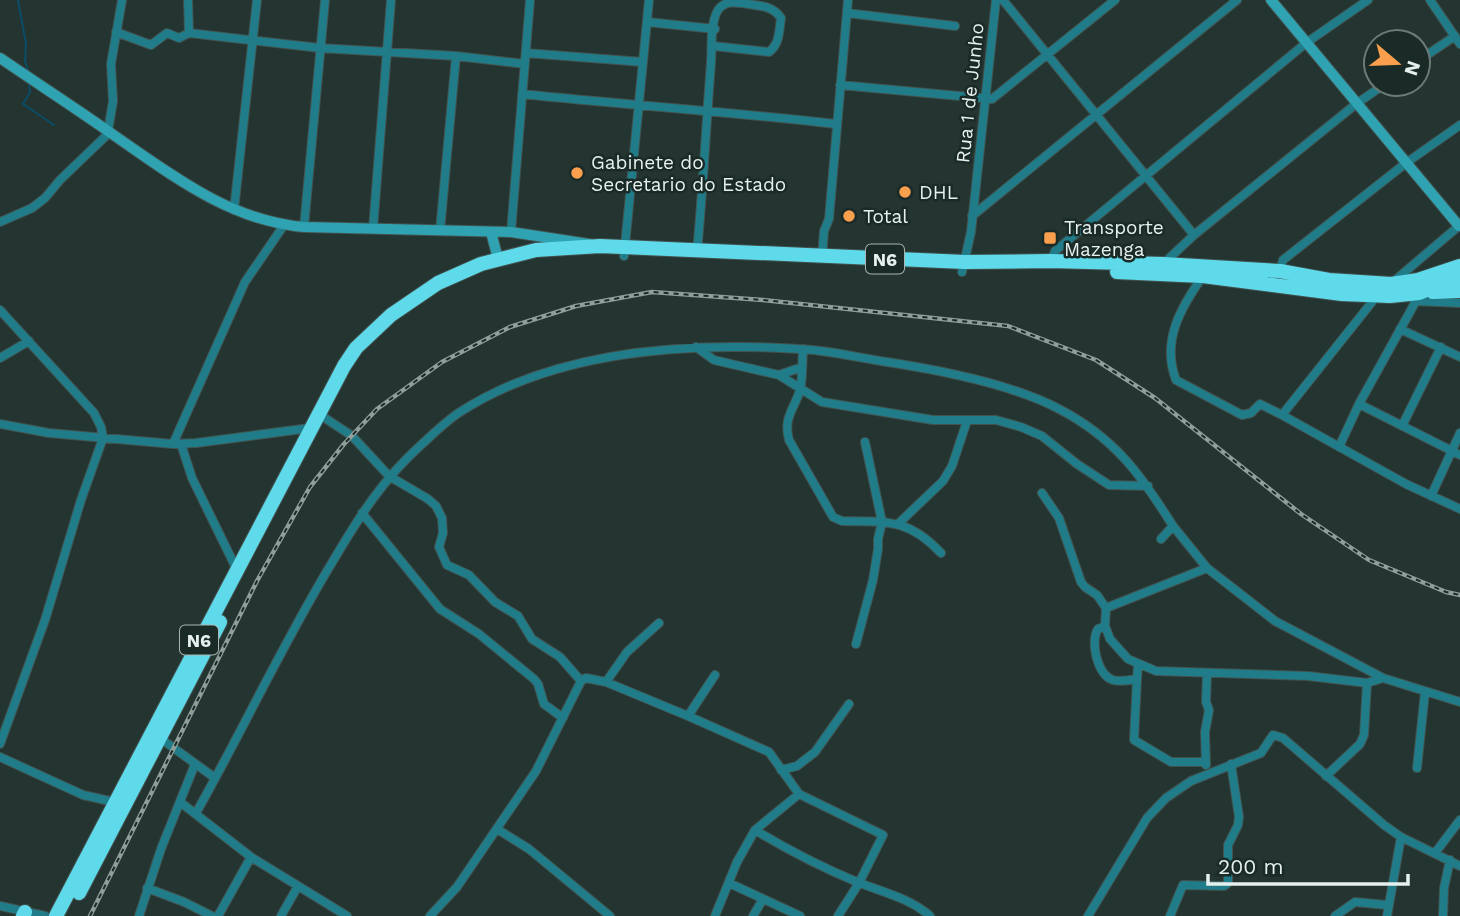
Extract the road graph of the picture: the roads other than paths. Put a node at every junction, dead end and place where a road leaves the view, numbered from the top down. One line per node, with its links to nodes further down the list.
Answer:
1 (122, 0): 23 (street)
2 (188, 0): 24 (street)
3 (257, 0): 26 (street)
4 (325, 0): 29 (street)
5 (391, 0): 30 (street)
6 (530, 0): 31 (street)
7 (649, 0): 20 (street)
8 (848, 0): 19 (street)
9 (996, 0): 40 (street, Rua 1 de Junho)
10 (1003, 0): 33 (street)
11 (1098, 0): 18 (street)
12 (1115, 0): 18 (street)
13 (1237, 0): 45 (street)
14 (1270, 0): 27 (street)
15 (1368, 0): 27 (street)
16 (1430, 0): 25 (street)
17 (736, 1): 22 (street); 28 (street)
18 (1105, 8): 33 (street)
19 (847, 13): 21 (street); 38 (street)
20 (647, 22): 22 (street); 36 (street)
21 (955, 26)
22 (715, 29): 28 (street)
23 (116, 33): 24 (street); 48 (street)
24 (189, 33): 26 (street)
25 (1457, 40): 32 (street)
26 (252, 41): 29 (street); 51 (street)
27 (1306, 43): 42 (street); 50 (street)
28 (713, 46): 44 (street)
29 (320, 48): 30 (street); 56 (street)
30 (387, 52): 34 (street); 57 (street)
31 (526, 53): 36 (street); 37 (street)
32 (1432, 53)
33 (1048, 54): 40 (street); 45 (street)
34 (456, 56): 37 (street); 58 (street)
35 (0, 58): 48 (street)
36 (643, 62): 43 (street)
37 (525, 64): 39 (street)
38 (840, 85): 40 (street); 46 (street)
39 (522, 94): 43 (street); 60 (street)
40 (985, 98): 52 (street, Rua 1 de Junho)
41 (1365, 98): 42 (street)
42 (1356, 104): 49 (street); 61 (street)
43 (638, 106): 44 (street); 63 (street)
44 (707, 110): 46 (street); 64 (street)
45 (1097, 114): 50 (street); 52 (street)
46 (836, 124): 65 (street)
47 (1460, 125): 49 (street)
48 (109, 131): 51 (street); 53 (street)
49 (1406, 163): 55 (street); 71 (street)
50 (1146, 175): 61 (street); 67 (street)
51 (234, 210): 54 (street)
52 (972, 216): 70 (street, Rua 1 de Junho)
53 (0, 222)
54 (285, 225): 56 (street); 100 (street)
55 (1460, 225): 74 (street)
56 (304, 227): 57 (street)
57 (373, 229): 58 (street)
58 (440, 230): 59 (street)
59 (491, 232): 60 (street); 66 (street)
60 (511, 232): 62 (street)
61 (1194, 235): 68 (street)
62 (600, 246): 63 (highway, N6); 66 (highway, N6)
63 (624, 252): 64 (highway, N6); 70 (highway, N6); 92 (highway, N6)
64 (697, 252): 65 (highway, N6)
65 (822, 257): 70 (highway, N6)
66 (498, 259): 96 (highway, N6)
67 (1051, 261): 68 (highway, N6); 70 (highway, N6)
68 (1163, 264): 71 (highway, N6)
69 (1460, 266): 74 (highway, N6)
70 (964, 267): 72 (highway, N6)
71 (1280, 271): 74 (highway, N6)
72 (1203, 276): 77 (highway, N6); 91 (street)
73 (1460, 277): 76 (highway, N6)
74 (1391, 284)
75 (1460, 291): 76 (highway)
76 (1418, 297): 77 (highway, N6); 78 (street); 80 (street)
77 (1372, 298): 91 (street)
78 (1460, 303)
79 (0, 310): 81 (street)
80 (1400, 329): 83 (street); 90 (street)
81 (29, 341): 86 (street); 98 (street)
82 (696, 347): 84 (street); 88 (street); 103 (street)
83 (1441, 347): 85 (street); 95 (street)
84 (803, 349): 87 (street); 104 (street)
85 (1460, 357)
86 (0, 358)
87 (802, 368): 88 (street); 89 (street)
88 (779, 375): 89 (street)
89 (800, 389): 93 (street); 109 (street)
90 (1359, 404): 95 (street); 101 (street)
91 (1282, 415): 101 (street)
92 (324, 418): 103 (street); 133 (highway, N6)
93 (967, 421): 104 (street); 110 (street)
94 (0, 424): 98 (street)
95 (1402, 426): 102 (street)
96 (310, 428): 100 (street); 115 (highway, N6)
97 (1460, 433): 102 (street)
98 (103, 438): 100 (street); 134 (street)
99 (865, 442): 109 (street)
100 (177, 444): 115 (street)
101 (1339, 447): 106 (street)
102 (1456, 453): 106 (street)
103 (388, 476): 108 (street); 125 (street)
104 (1148, 486): 111 (street)
105 (1042, 493): 116 (street)
106 (1431, 496): 107 (street)
107 (1460, 509)
108 (362, 513): 132 (street); 143 (street)
109 (883, 522): 110 (street); 119 (street)
110 (898, 524): 113 (street)
111 (1173, 526): 112 (street); 114 (street)
112 (1161, 540)
113 (942, 553)
114 (1207, 568): 116 (street); 123 (street)
115 (236, 570): 145 (highway, N6)
116 (1106, 608): 118 (street)
117 (659, 623): 126 (street)
118 (1105, 626): 120 (street); 124 (street)
119 (856, 645)
120 (1138, 665): 121 (street); 124 (street)
121 (1207, 674): 127 (street); 136 (street)
122 (715, 675): 131 (street)
123 (1383, 678): 127 (street); 128 (street)
124 (1137, 679): 136 (street)
125 (581, 681): 126 (street); 132 (street)
126 (607, 682): 131 (street)
127 (1367, 683): 142 (street)
128 (1425, 692): 129 (street); 139 (street)
129 (1460, 702)
130 (849, 704): 140 (street)
131 (688, 716): 140 (street)
132 (563, 718): 149 (street)
133 (160, 738): 137 (street); 167 (highway, N6)
134 (0, 744)
135 (0, 757): 145 (street)
136 (1206, 762): 141 (street)
137 (195, 764): 143 (street); 146 (street)
138 (1231, 764): 141 (street); 142 (street); 180 (street)
139 (1418, 768)
140 (781, 770): 144 (street)
141 (1207, 773): 179 (street)
142 (1326, 776): 151 (street)
143 (215, 778): 147 (street)
144 (799, 794): 150 (street); 157 (street)
145 (114, 802): 166 (highway, N6)
146 (180, 802): 147 (street); 159 (street)
147 (196, 813): 153 (street)
148 (1460, 820): 152 (street)
149 (497, 829): 172 (street); 173 (street)
150 (755, 830): 156 (street); 157 (street)
151 (1401, 837): 152 (street); 161 (street)
152 (1435, 853): 154 (street)
153 (251, 857): 158 (street); 170 (street)
154 (1450, 860): 155 (street); 183 (street)
155 (1460, 866)
156 (729, 883): 160 (street); 174 (street)
157 (859, 883): 177 (street); 178 (street)
158 (298, 886): 164 (street); 171 (street)
159 (147, 888): 168 (street); 169 (street)
160 (763, 899): 175 (street); 176 (street)
161 (1387, 905): 181 (street); 182 (street)
162 (0, 906): 163 (street)
163 (24, 914): 165 (street)
164 (345, 915)
165 (45, 916)
166 (56, 916)
167 (67, 916)
168 (139, 916)
169 (212, 916)
170 (218, 916)
171 (281, 916)
172 (430, 916)
173 (610, 916)
174 (715, 916)
175 (753, 916)
176 (800, 916)
177 (838, 916)
178 (930, 916)
179 (1088, 916)
180 (1170, 916)
181 (1335, 916)
182 (1387, 916)
183 (1443, 916)

